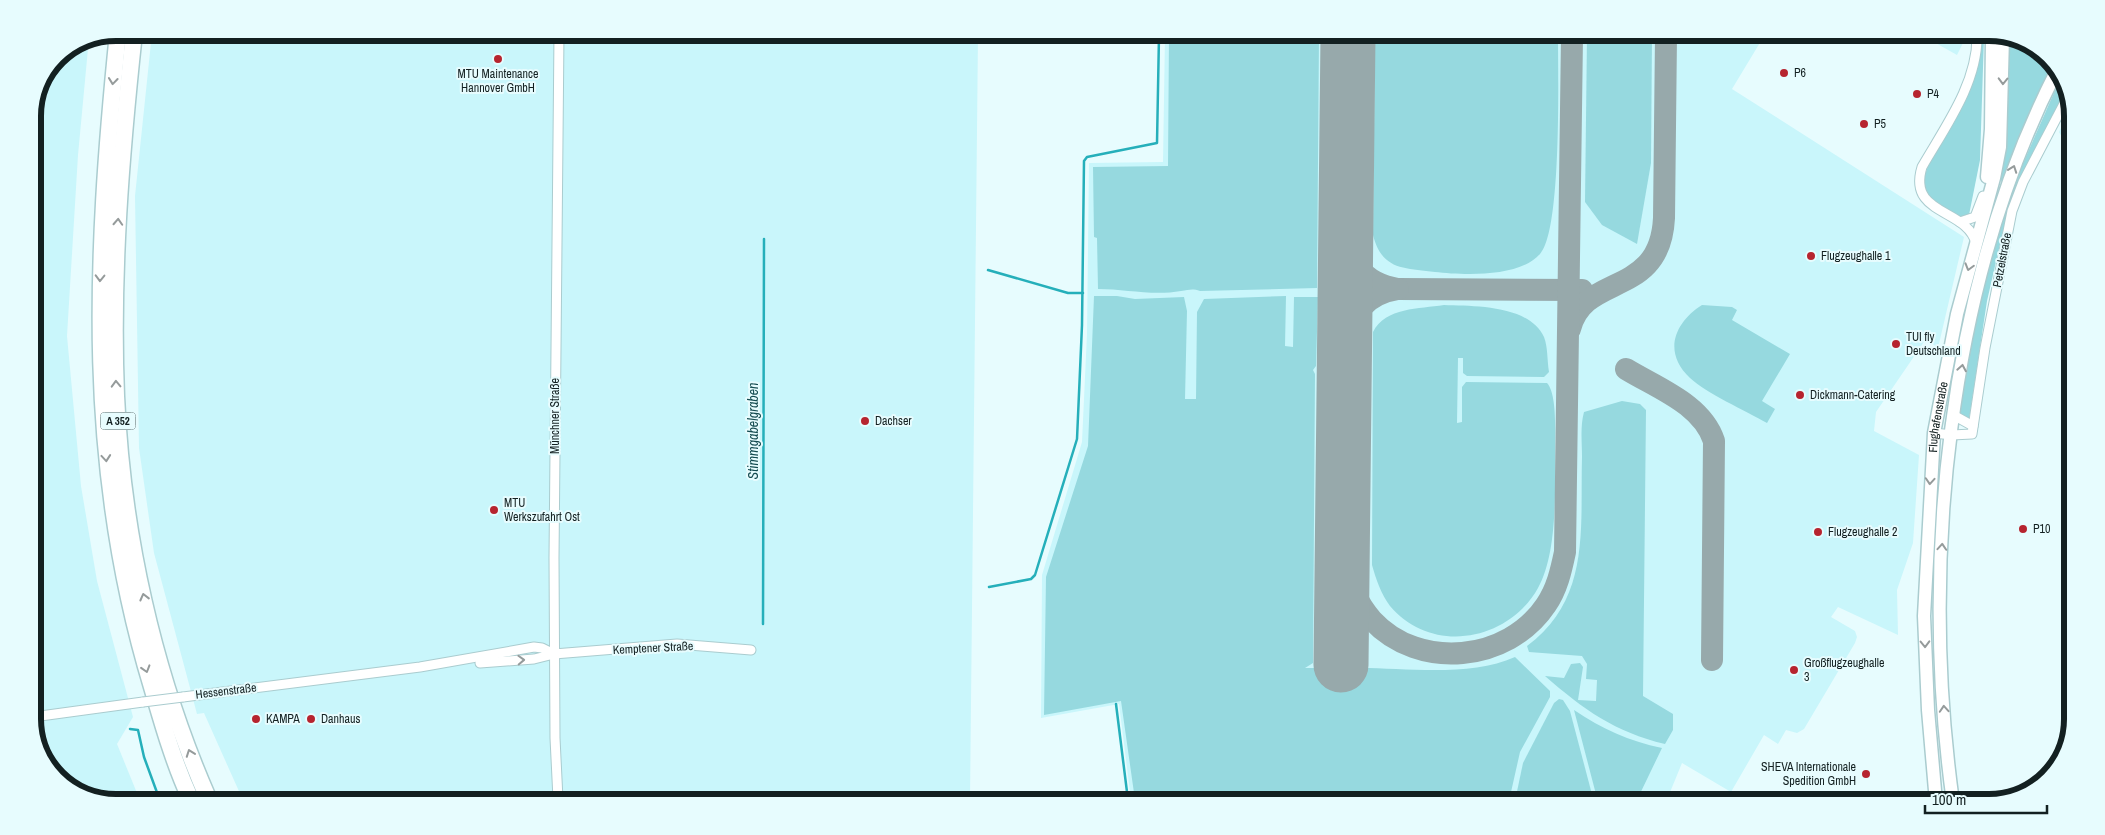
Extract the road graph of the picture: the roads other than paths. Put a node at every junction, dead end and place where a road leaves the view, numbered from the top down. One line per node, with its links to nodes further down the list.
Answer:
1 (117, 41): 20 (highway, A 352, one-way to 20)
2 (133, 41): 21 (highway, A 352, one-way to 2)
3 (559, 41): 18 (street, Münchner Straße)
4 (1977, 41): 11 (street)
5 (1992, 41): 9 (main road)
6 (2003, 43): 10 (main road, Flughafenstraße, one-way to 10)
7 (2053, 79): 13 (main road, Flughafenstraße, one-way to 7)
8 (2063, 106): 14 (street, Petzelstraße)
9 (1983, 196): 10 (main road); 11 (street)
10 (1982, 220): 12 (main road, Flughafenstraße)
11 (1960, 222): 12 (street)
12 (1976, 243): 15 (main road, Flughafenstraße, one-way to 15)
13 (1954, 416): 14 (street); 16 (main road, Flughafenstraße)
14 (1972, 430): 16 (street)
15 (1934, 433): 16 (street); 23 (main road, Flughafenstraße, one-way to 23)
16 (1952, 435): 24 (main road, Flughafenstraße, one-way to 16)
17 (751, 650): 18 (street, Kemptener Straße)
18 (554, 654): 19 (street, Hessenstraße, bridge); 22 (street, Münchner Straße)
19 (41, 716)
20 (189, 794)
21 (206, 794)
22 (558, 794)
23 (1935, 794)
24 (1951, 794)

